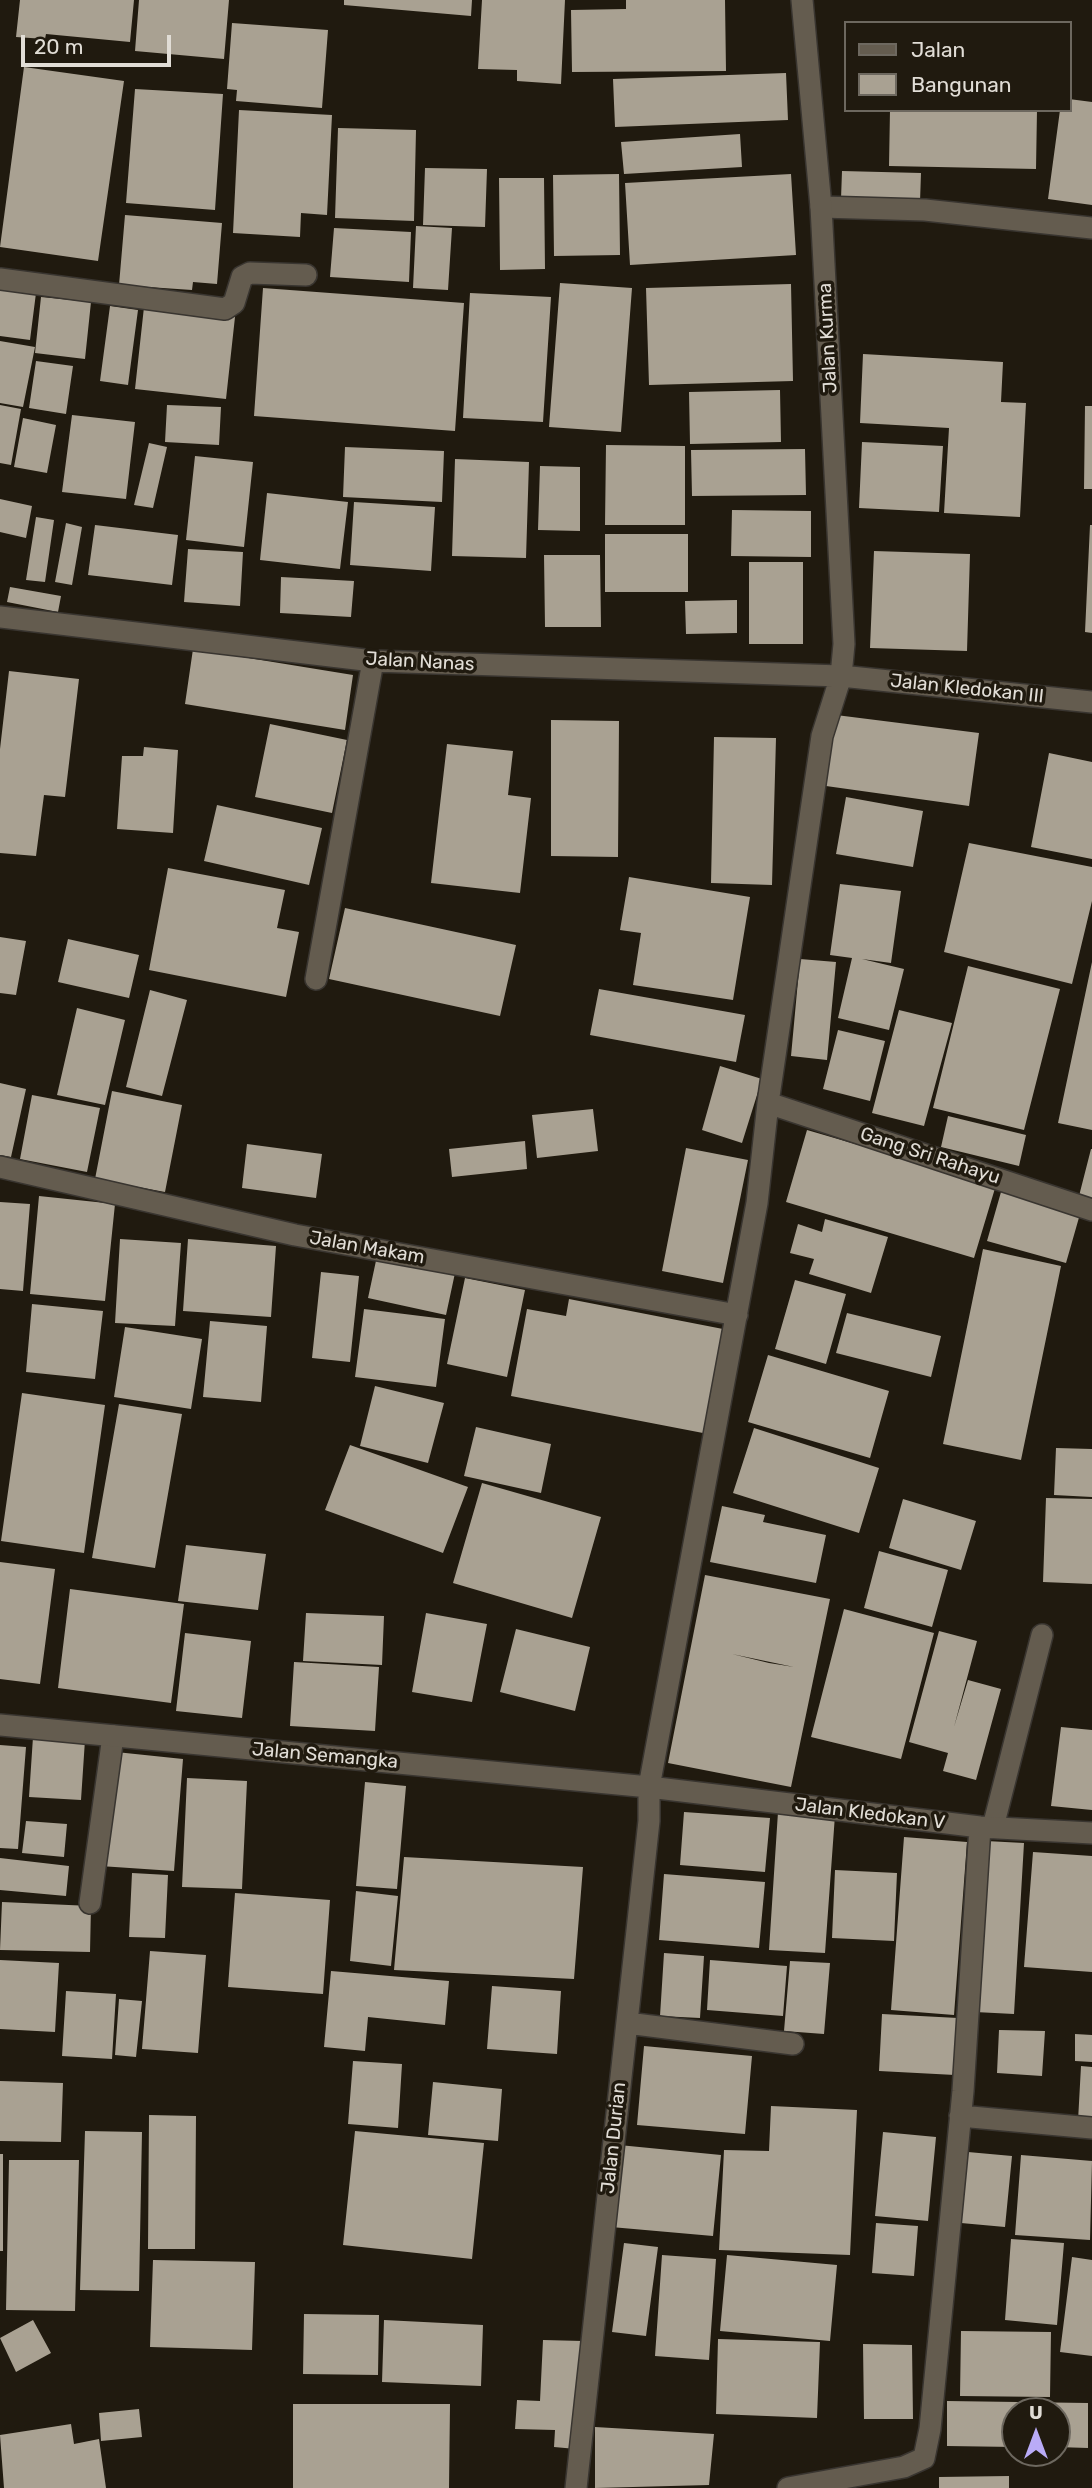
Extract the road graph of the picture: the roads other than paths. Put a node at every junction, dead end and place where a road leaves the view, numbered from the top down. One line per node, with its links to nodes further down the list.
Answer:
1 (802, 0): 2 (street, Jalan Kurma)
2 (821, 207): 3 (street); 8 (street, Jalan Kurma)
3 (1092, 228)
4 (306, 275): 5 (street)
5 (0, 279)
6 (0, 617): 7 (street, Jalan Nanas)
7 (373, 661): 8 (street, Jalan Nanas); 10 (street)
8 (841, 677): 9 (street, Jalan Kledokan III); 11 (street, Jalan Kurma)
9 (1092, 702)
10 (316, 979)
11 (768, 1103): 13 (street, Gang Sri Rahayu); 14 (street, Jalan Kurma)
12 (0, 1167): 14 (street, Jalan Makam)
13 (1092, 1210)
14 (737, 1315): 18 (street, Jalan Durian)
15 (1042, 1635): 19 (street)
16 (0, 1725): 17 (street, Jalan Semangka)
17 (113, 1736): 18 (street, Jalan Semangka); 21 (street)
18 (649, 1787): 19 (street, Jalan Kledokan V); 22 (street, Jalan Durian)
19 (987, 1827): 20 (street, Jalan Kledokan V); 24 (street)
20 (1092, 1833)
21 (90, 1903)
22 (627, 2023): 23 (street); 26 (street, Jalan Durian)
23 (793, 2044)
24 (960, 2116): 25 (street); 27 (street)
25 (1092, 2128)
26 (576, 2488)
27 (788, 2488)

